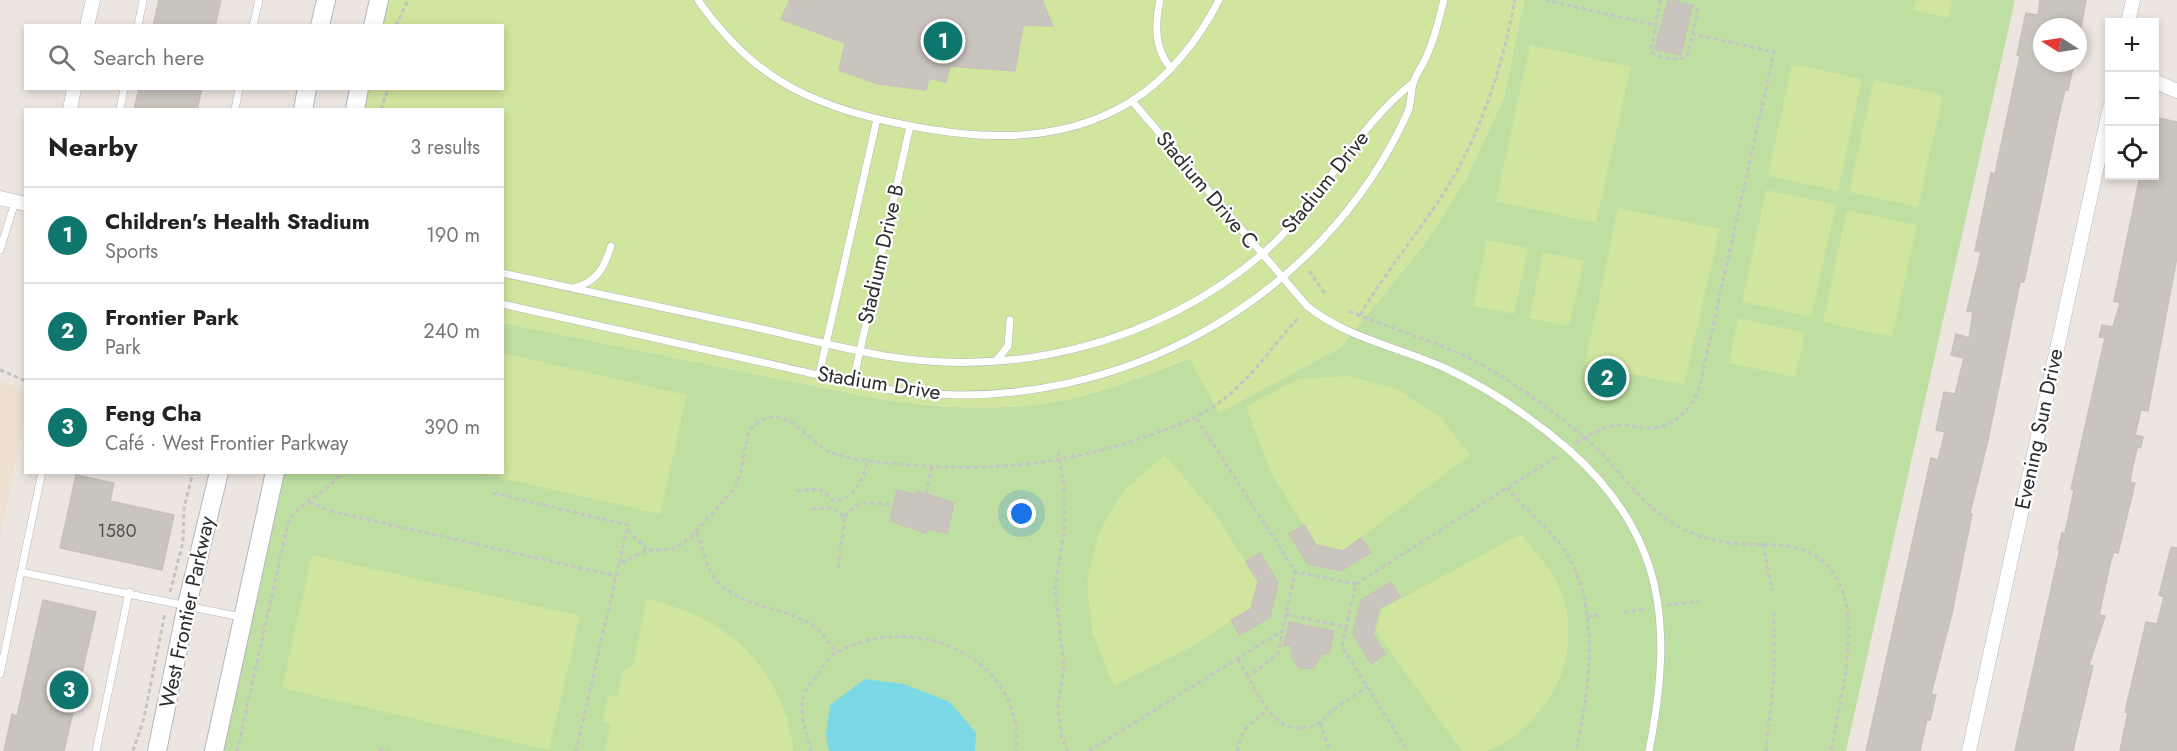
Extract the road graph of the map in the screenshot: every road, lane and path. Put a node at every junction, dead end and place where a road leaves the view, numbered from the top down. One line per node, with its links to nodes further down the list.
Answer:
1 (93, 0): 17 (street)
2 (143, 0): 18 (lane)
3 (259, 0): 19 (lane)
4 (326, 0): 20 (street)
5 (379, 0): 21 (street)
6 (408, 0): 22 (path)
7 (698, 0): 42 (lane)
8 (1160, 0): 25 (lane)
9 (1219, 0): 25 (lane)
10 (1444, 0): 26 (lane, Stadium Drive)
11 (1515, 0): 57 (path)
12 (1545, 0): 23 (path)
13 (1660, 0): 23 (path)
14 (1672, 0): 24 (path)
15 (2133, 0): 16 (street)
16 (2129, 18)
17 (87, 24)
18 (138, 24)
19 (253, 24)
20 (321, 24)
21 (373, 24)
22 (397, 24)
23 (1655, 25): 24 (path)
24 (1693, 34): 68 (path)
25 (1170, 67): 35 (lane)
26 (1414, 82): 49 (lane, Stadium Drive); 52 (lane, Stadium Drive)
27 (2159, 83): 34 (street)
28 (74, 90): 36 (street)
29 (124, 90): 37 (lane)
30 (240, 90): 38 (lane)
31 (307, 90): 39 (street)
32 (359, 90): 40 (street)
33 (387, 90): 41 (path)
34 (2177, 91)
35 (1132, 101): 44 (lane); 49 (lane, Stadium Drive C)
36 (69, 108)
37 (120, 108)
38 (235, 108)
39 (303, 108)
40 (355, 108)
41 (382, 108)
42 (876, 119): 44 (lane); 60 (lane, Stadium Drive B)
43 (2105, 125): 136 (street, Evening Sun Drive)
44 (910, 126): 61 (lane, Stadium Drive B)
45 (0, 198): 46 (street)
46 (20, 203): 48 (lane)
47 (611, 246): 53 (lane)
48 (0, 250)
49 (1262, 255): 52 (lane, Stadium Drive C); 62 (lane, Stadium Drive)
50 (1309, 271): 54 (path)
51 (504, 273): 53 (lane, Stadium Drive)
52 (1282, 278): 66 (lane, Stadium Drive); 133 (lane, Stadium Drive C)
53 (573, 288): 60 (lane, Stadium Drive)
54 (1326, 295)
55 (504, 304): 64 (lane, Stadium Drive)
56 (1349, 311): 57 (path)
57 (1360, 316): 68 (path)
58 (1299, 317): 67 (path)
59 (1010, 320): 62 (lane)
60 (825, 343): 61 (lane, Stadium Drive); 64 (lane, Stadium Drive B)
61 (860, 350): 62 (lane, Stadium Drive); 66 (lane, Stadium Drive B)
62 (994, 362)
63 (0, 370): 65 (path)
64 (819, 375): 66 (lane, Stadium Drive)
65 (24, 380)
66 (853, 382)
67 (1197, 418): 73 (path); 94 (path)
68 (1585, 437): 69 (path); 89 (path)
69 (1574, 444)
70 (1058, 451): 73 (path)
71 (1556, 457): 79 (path)
72 (868, 459): 74 (path); 80 (path); 88 (path)
73 (1059, 460): 74 (path); 127 (path)
74 (932, 466): 82 (path)
75 (42, 474): 93 (lane)
76 (219, 474): 100 (street, West Frontier Parkway)
77 (275, 474): 108 (street)
78 (341, 474): 83 (path)
79 (1507, 488): 96 (path); 107 (path)
80 (797, 491)
81 (493, 493): 87 (path)
82 (926, 494)
83 (309, 502): 95 (path); 122 (path)
84 (894, 505): 86 (path)
85 (812, 509): 86 (path)
86 (845, 517): 92 (path)
87 (627, 529): 90 (path); 91 (path)
88 (696, 532): 90 (path); 111 (path)
89 (1762, 544): 97 (path); 135 (path)
90 (647, 550): 91 (path)
91 (619, 564): 95 (path)
92 (838, 568)
93 (21, 572): 98 (lane); 113 (lane)
94 (1295, 572): 96 (path); 105 (path)
95 (616, 576): 124 (path)
96 (1356, 584): 109 (path)
97 (1772, 590)
98 (129, 592): 100 (lane); 119 (lane)
99 (1700, 601): 101 (path)
100 (187, 605): 108 (lane); 120 (street, West Frontier Parkway)
101 (1665, 606)
102 (1647, 608): 103 (path)
103 (1624, 612)
104 (1774, 613): 134 (path)
105 (1286, 614): 109 (path); 110 (path)
106 (1602, 615): 107 (path)
107 (1587, 617): 132 (path)
108 (244, 618): 121 (street)
109 (1346, 627): 115 (path)
110 (1282, 631): 112 (path); 114 (path)
111 (836, 653): 125 (path); 126 (path)
112 (1238, 659): 114 (path); 128 (path)
113 (0, 674)
114 (1248, 676): 116 (path)
115 (1367, 687): 117 (path); 131 (path)
116 (1266, 710): 117 (path); 129 (path)
117 (1320, 723): 130 (path)
118 (379, 749): 123 (path)
119 (96, 751)
120 (157, 751)
121 (214, 751)
122 (237, 751)
123 (388, 751)
124 (576, 751)
125 (811, 751)
126 (1016, 751)
127 (1068, 751)
128 (1089, 751)
129 (1237, 751)
130 (1330, 751)
131 (1408, 751)
132 (1576, 751)
133 (1648, 751)
134 (1766, 751)
135 (1831, 751)
136 (1969, 751)

